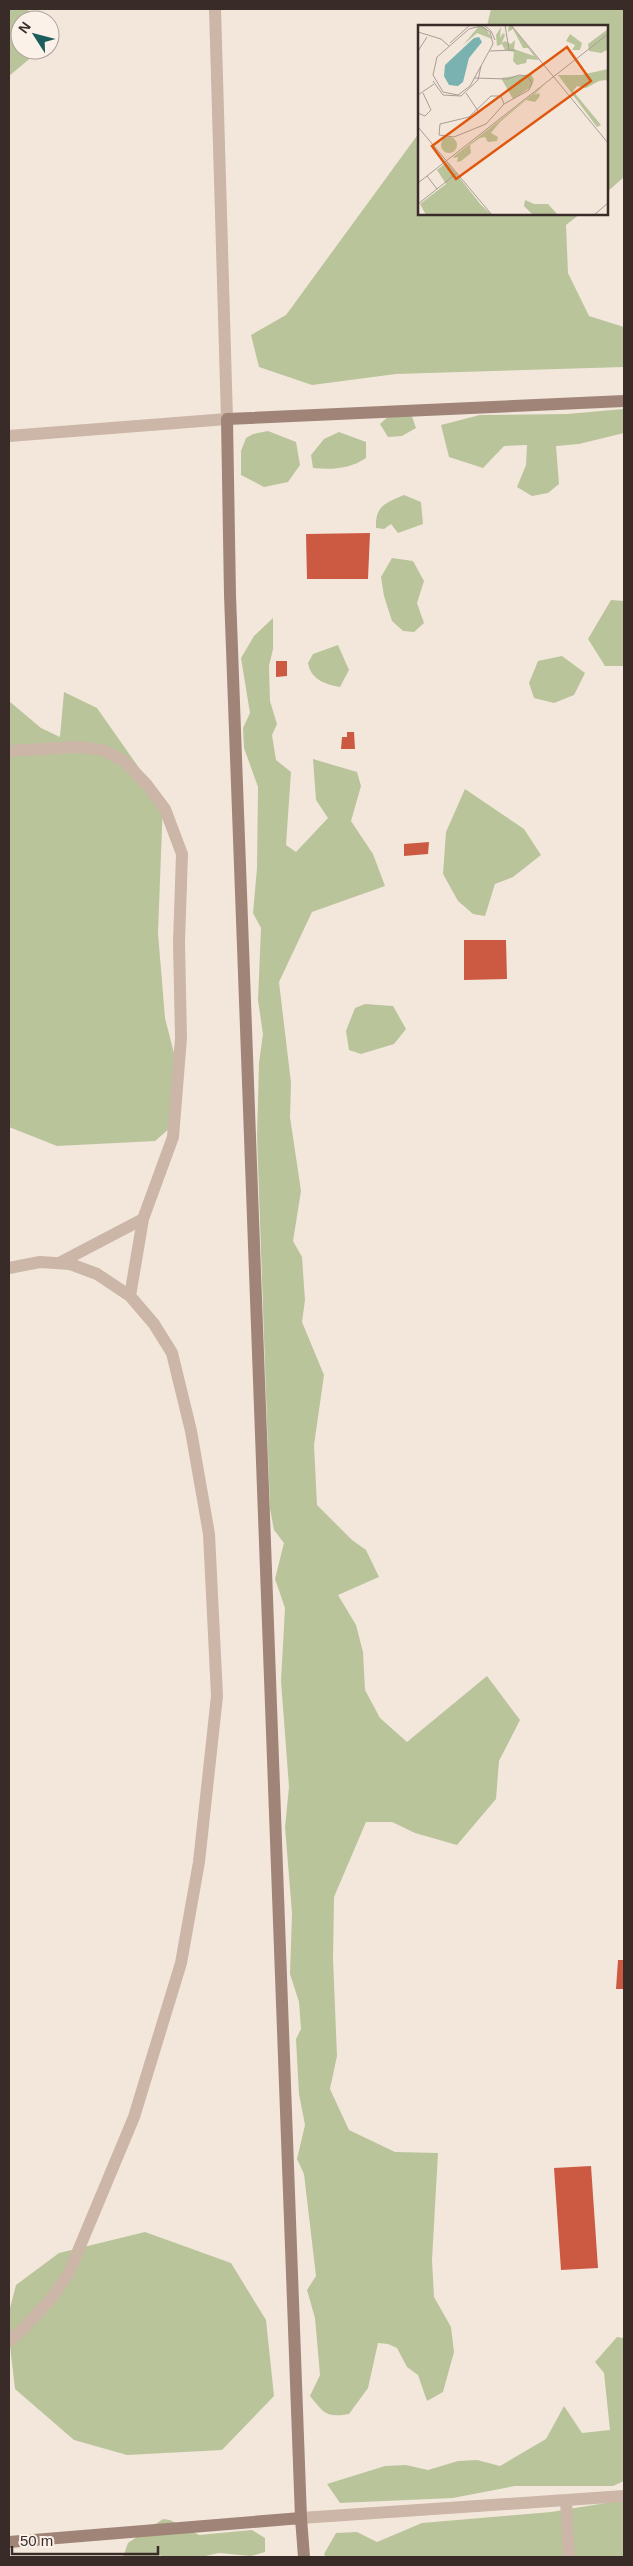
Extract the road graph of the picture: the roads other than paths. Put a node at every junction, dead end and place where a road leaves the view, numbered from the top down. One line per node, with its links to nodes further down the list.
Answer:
1 (215, 9): 3 (street)
2 (624, 401): 3 (street)
3 (228, 419): 4 (street); 13 (street)
4 (9, 436)
5 (9, 751): 6 (street)
6 (144, 1219): 7 (street); 9 (street)
7 (59, 1263): 8 (street); 9 (street)
8 (9, 1268)
9 (130, 1296): 10 (street)
10 (9, 2341)
11 (624, 2496): 12 (street)
12 (566, 2500): 13 (street); 16 (street)
13 (301, 2518): 14 (street); 15 (street)
14 (9, 2542)
15 (304, 2557)
16 (568, 2557)

